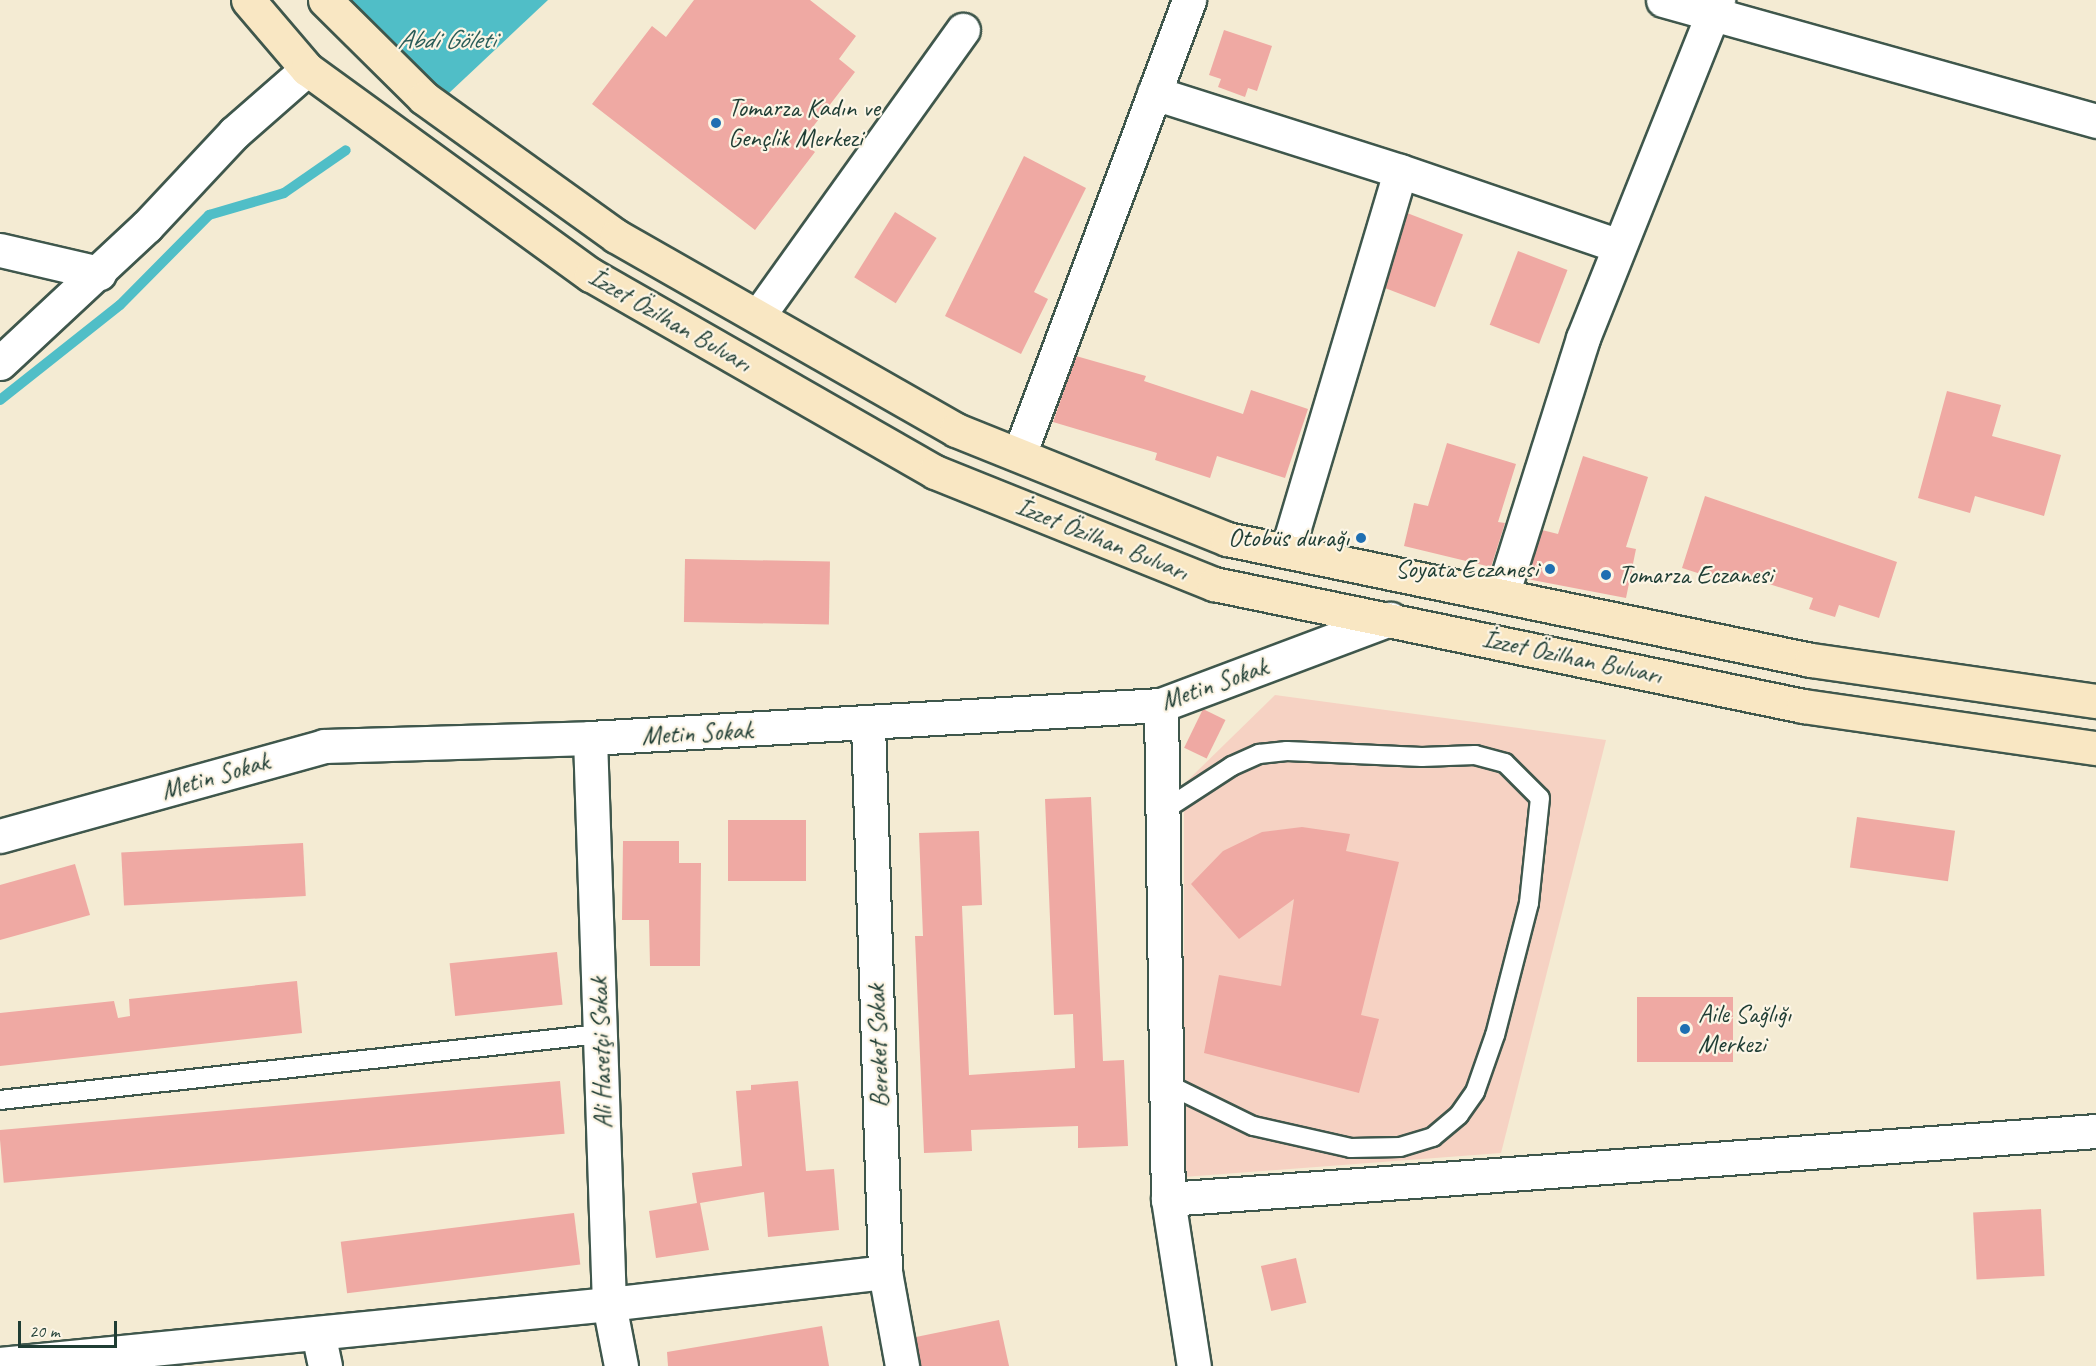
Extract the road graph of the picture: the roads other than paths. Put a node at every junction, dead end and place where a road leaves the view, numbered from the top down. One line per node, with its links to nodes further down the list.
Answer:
1 (248, 0): 7 (main road, İzzet Özilhan Bulvarı)
2 (326, 0): 14 (main road, İzzet Özilhan Bulvarı)
3 (1189, 0): 8 (street)
4 (1664, 0): 5 (street)
5 (1715, 8): 9 (street); 11 (street)
6 (963, 30): 14 (street)
7 (307, 69): 13 (street); 19 (main road, İzzet Özilhan Bulvarı)
8 (1154, 93): 10 (street); 16 (street)
9 (2096, 122)
10 (1400, 171): 11 (street); 17 (street)
11 (1619, 246): 18 (street)
12 (0, 250): 13 (street)
13 (99, 273): 15 (street)
14 (758, 316): 16 (main road, İzzet Özilhan Bulvarı)
15 (0, 363)
16 (1019, 455): 17 (main road, İzzet Özilhan Bulvarı)
17 (1287, 551): 18 (main road, İzzet Özilhan Bulvarı)
18 (1502, 595): 20 (main road, İzzet Özilhan Bulvarı)
19 (1390, 619): 21 (street, Metin Sokak); 24 (main road, İzzet Özilhan Bulvarı)
20 (2096, 701)
21 (1161, 705): 22 (street, Metin Sokak); 25 (street)
22 (867, 724): 23 (street, Metin Sokak); 32 (street, Bereket Sokak)
23 (590, 738): 26 (street, Metin Sokak); 27 (street, Ali Hasetçi Sokak)
24 (2096, 748)
25 (1162, 811): 28 (street); 28 (lane)
26 (0, 836)
27 (600, 1034): 29 (lane); 33 (street, Ali Hasetçi Sokak)
28 (1167, 1084): 31 (street)
29 (0, 1100)
30 (2096, 1131): 31 (street)
31 (1168, 1199): 40 (street)
32 (885, 1272): 33 (street); 39 (street, Bereket Sokak)
33 (609, 1305): 34 (street); 38 (street, Ali Hasetçi Sokak)
34 (318, 1333): 35 (street); 37 (street)
35 (54, 1362): 36 (street)
36 (0, 1364)
37 (325, 1366)
38 (621, 1366)
39 (902, 1366)
40 (1194, 1366)

